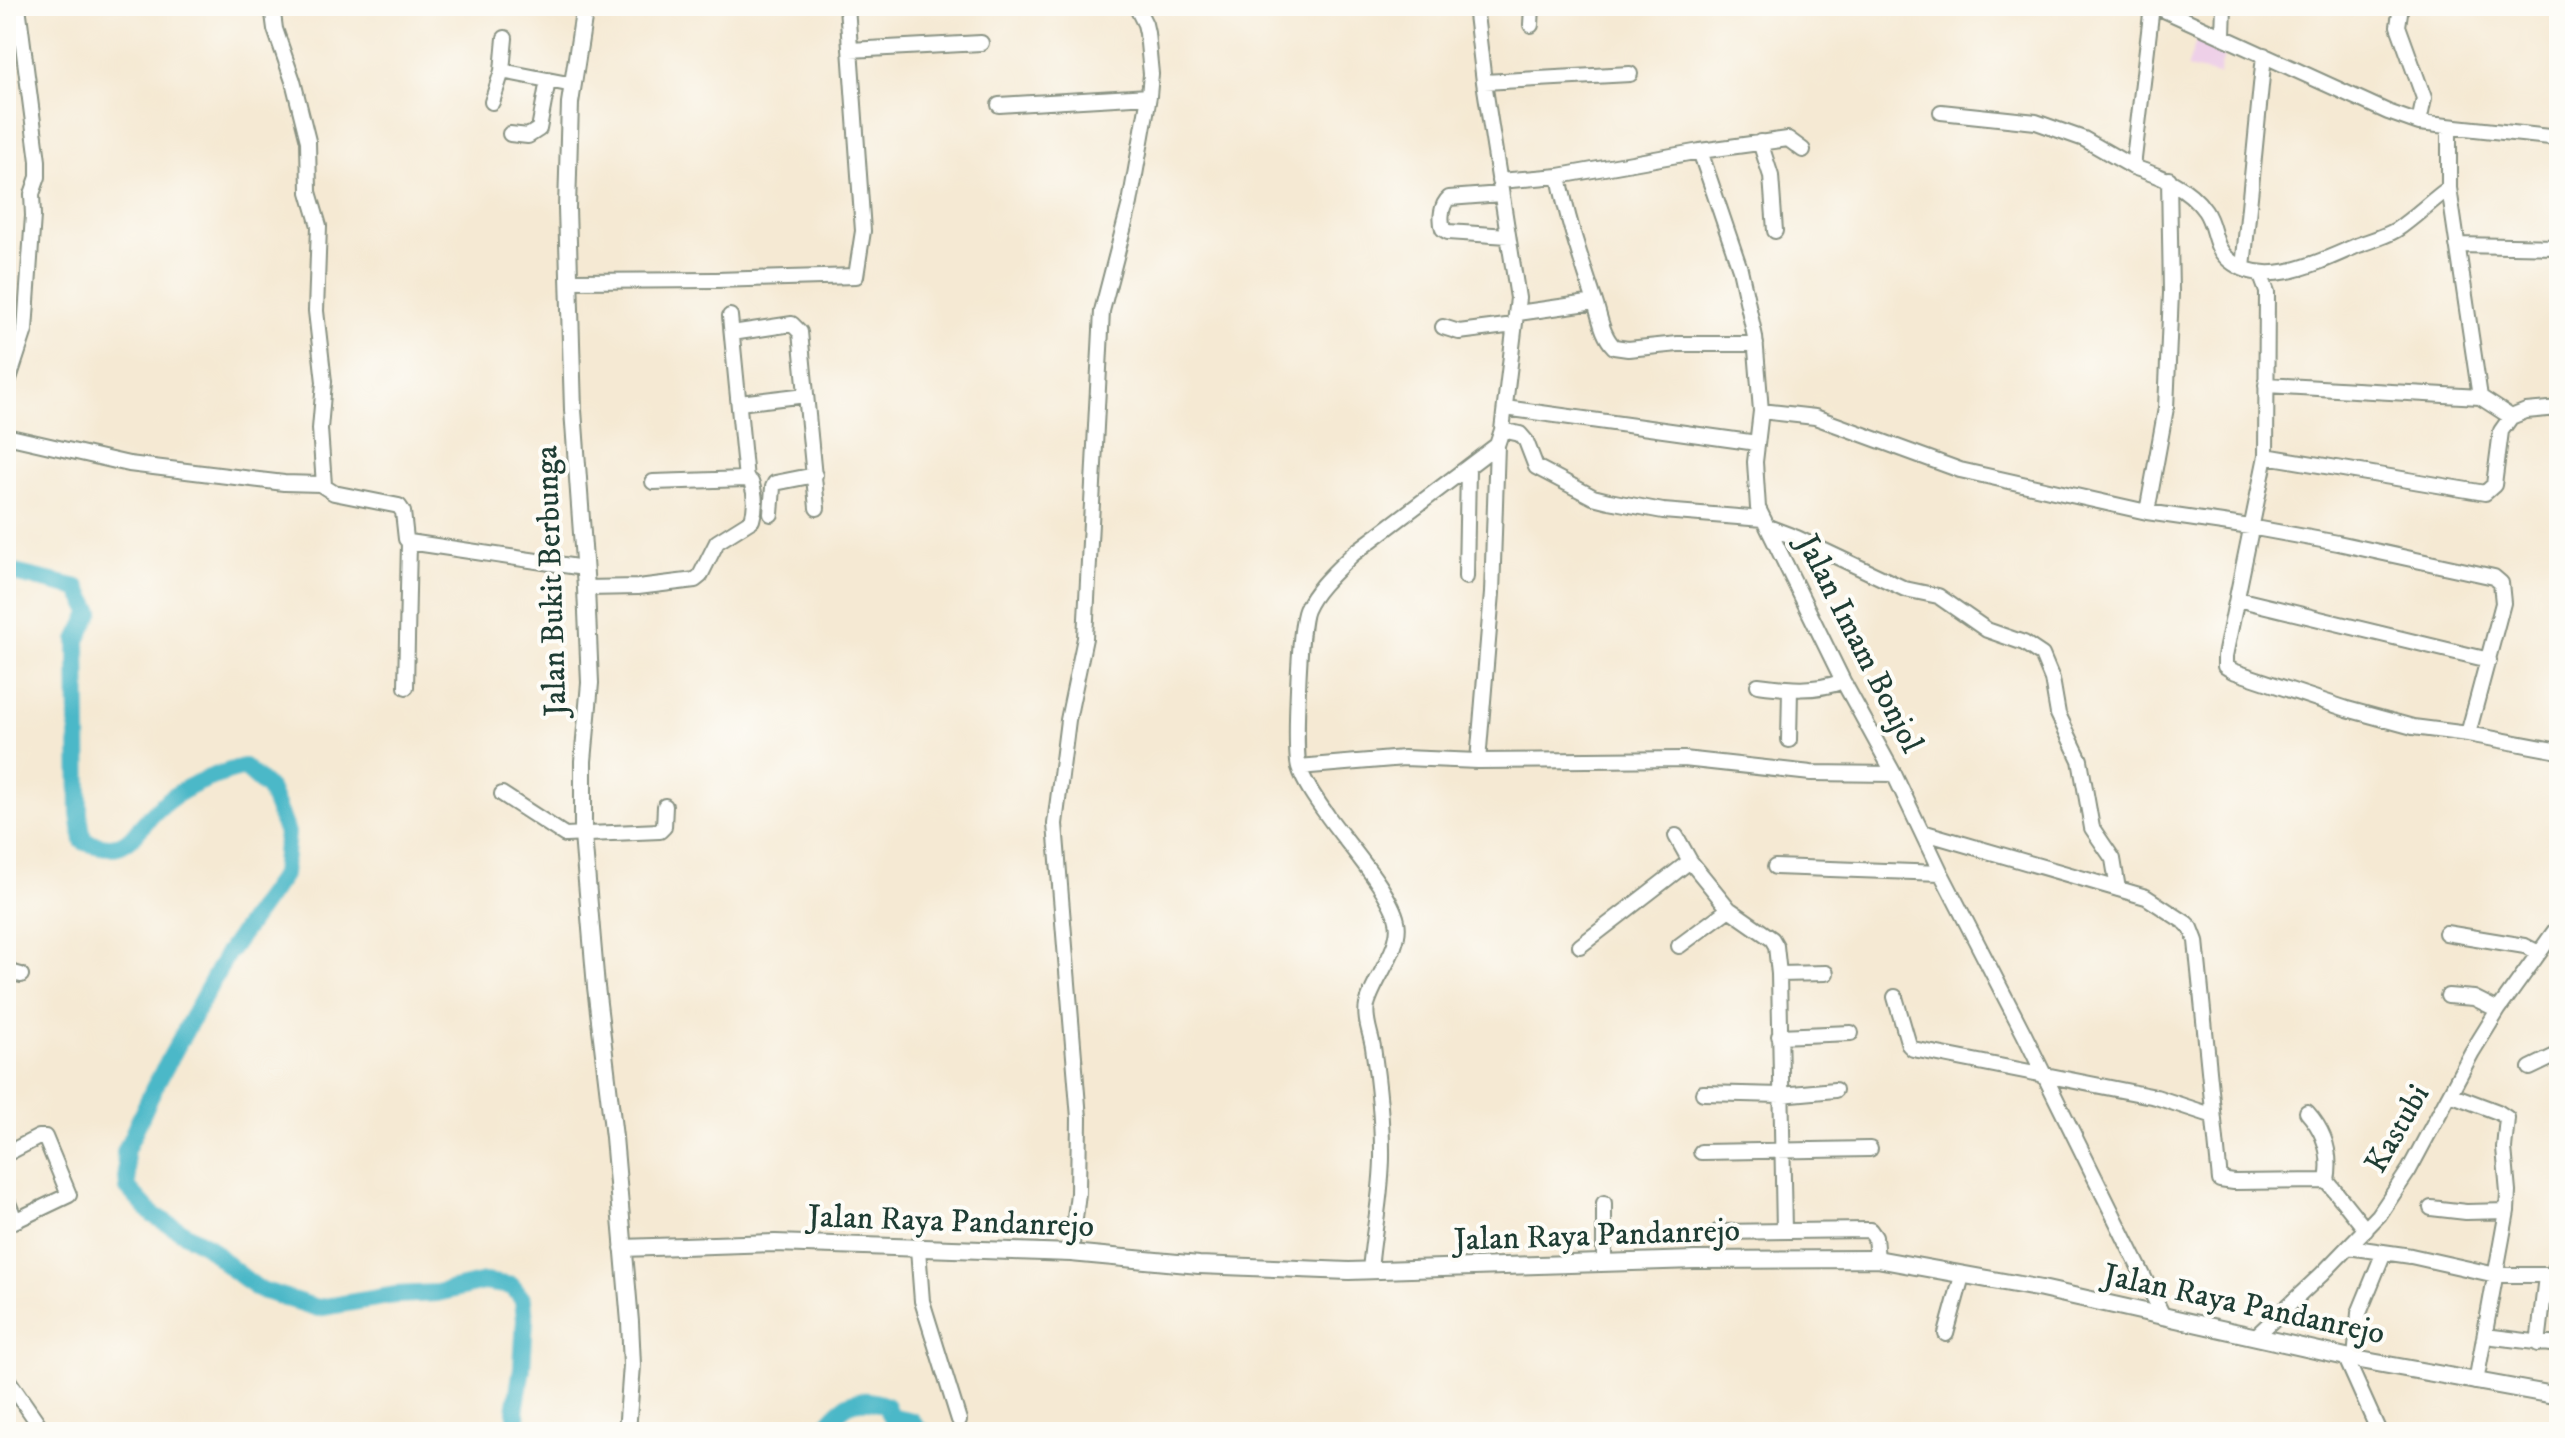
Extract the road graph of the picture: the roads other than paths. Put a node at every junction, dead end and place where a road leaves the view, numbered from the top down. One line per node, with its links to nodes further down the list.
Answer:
1 (18, 6): 52 (street)
2 (272, 6): 69 (street)
3 (585, 6): 21 (main road, Jalan Bukit Berbunga)
4 (847, 6): 15 (street)
5 (1136, 6): 22 (street)
6 (1475, 6): 20 (street)
7 (1532, 6): 11 (street)
8 (2154, 6): 12 (street); 33 (street)
9 (2224, 6): 12 (street)
10 (2401, 6): 26 (street)
11 (1531, 25)
12 (2223, 35): 16 (street)
13 (505, 38): 17 (street)
14 (981, 43): 15 (street)
15 (850, 50): 44 (street)
16 (2264, 55): 26 (street); 42 (street)
17 (502, 71): 19 (street); 23 (street)
18 (1630, 74): 20 (street)
19 (548, 80): 21 (street); 28 (street)
20 (1484, 82): 36 (street)
21 (573, 85): 44 (main road, Jalan Bukit Berbunga)
22 (1149, 96): 24 (street); 141 (street)
23 (492, 102)
24 (999, 105)
25 (1941, 112): 33 (street)
26 (2419, 123): 27 (street)
27 (2449, 127): 29 (street); 37 (street)
28 (510, 134)
29 (2559, 138)
30 (1760, 142): 31 (street); 32 (street); 38 (street)
31 (1803, 150)
32 (1700, 151): 34 (street); 50 (street, Jalan Imam Bonjol)
33 (2133, 167): 35 (street)
34 (1559, 176): 36 (street); 45 (street)
35 (2169, 179): 42 (street); 71 (street)
36 (1500, 188): 39 (street); 39 (street)
37 (2449, 188): 40 (street); 43 (street)
38 (1775, 231)
39 (1508, 236): 47 (street)
40 (2457, 245): 41 (street); 54 (street)
41 (2559, 247)
42 (2243, 268): 43 (street)
43 (2260, 273): 51 (street)
44 (571, 281): 76 (main road, Jalan Bukit Berbunga)
45 (1595, 302): 47 (street); 50 (street)
46 (730, 316): 49 (street)
47 (1516, 319): 48 (street); 56 (street)
48 (1443, 327)
49 (732, 333): 53 (street); 55 (street)
50 (1756, 344): 58 (street, Jalan Imam Bonjol)
51 (2266, 385): 54 (street); 64 (street)
52 (6, 388)
53 (806, 395): 55 (street); 66 (street)
54 (2480, 397): 59 (street)
55 (739, 403): 67 (street)
56 (1505, 408): 60 (street); 62 (street)
57 (2559, 408): 59 (street)
58 (1761, 411): 62 (street, Jalan Imam Bonjol); 71 (street)
59 (2511, 417): 64 (street)
60 (1502, 430): 63 (street); 73 (street)
61 (6, 436): 69 (street)
62 (1757, 443): 73 (street, Jalan Imam Bonjol)
63 (1497, 445): 65 (street); 88 (street)
64 (2266, 456): 74 (street)
65 (1468, 468): 77 (street); 89 (street)
66 (815, 475): 70 (street); 72 (street)
67 (746, 479): 68 (street); 78 (street)
68 (653, 482)
69 (324, 485): 75 (street)
70 (817, 508)
71 (2147, 512): 74 (street)
72 (771, 514)
73 (1765, 523): 81 (street, Jalan Imam Bonjol); 99 (street)
74 (2250, 527): 79 (street); 80 (street)
75 (409, 542): 76 (street); 83 (street)
76 (584, 568): 78 (main road, Jalan Bukit Berbunga)
77 (1466, 577)
78 (586, 588): 94 (main road, Jalan Bukit Berbunga)
79 (2237, 599): 80 (street); 85 (street)
80 (2489, 660): 85 (street)
81 (1843, 681): 84 (street); 90 (street, Jalan Imam Bonjol)
82 (1758, 685): 84 (street)
83 (406, 687)
84 (1790, 689): 86 (street)
85 (2468, 734): 87 (street)
86 (1789, 740)
87 (2559, 751)
88 (1478, 761): 89 (street); 90 (street)
89 (1299, 767): 145 (street)
90 (1894, 774): 93 (street, Jalan Imam Bonjol)
91 (502, 794): 94 (street)
92 (665, 806): 94 (street)
93 (1922, 832): 98 (street, Jalan Imam Bonjol); 99 (street)
94 (583, 835): 138 (main road, Jalan Bukit Berbunga)
95 (1676, 836): 96 (street)
96 (1690, 861): 100 (street); 103 (street)
97 (1775, 867): 98 (street)
98 (1941, 873): 117 (street, Jalan Imam Bonjol)
99 (2118, 889): 123 (street)
100 (1729, 909): 104 (street); 108 (street)
101 (2559, 925): 105 (street, Kastubi)
102 (2446, 933): 105 (street)
103 (1580, 946)
104 (1679, 946)
105 (2539, 953): 112 (street, Kastubi)
106 (6, 971): 109 (street)
107 (1826, 973): 108 (street)
108 (1779, 974): 114 (street)
109 (21, 975)
110 (2448, 996): 112 (street)
111 (1895, 997): 117 (street)
112 (2498, 1010): 120 (street, Kastubi)
113 (1851, 1033): 114 (street)
114 (1779, 1036): 121 (street)
115 (2559, 1054): 116 (street)
116 (2530, 1068)
117 (2044, 1074): 123 (street); 149 (street, Jalan Imam Bonjol)
118 (1835, 1090): 121 (street)
119 (1703, 1093): 121 (street)
120 (2450, 1094): 132 (street); 134 (street, Kastubi)
121 (1781, 1095): 125 (street)
122 (2307, 1112): 128 (street)
123 (2211, 1115): 128 (street)
124 (1870, 1149): 125 (street)
125 (1781, 1151): 126 (street); 135 (street)
126 (1701, 1152)
127 (6, 1154): 133 (street)
128 (2327, 1181): 134 (street)
129 (6, 1198): 133 (street)
130 (1604, 1203): 144 (street)
131 (2431, 1208): 132 (street)
132 (2507, 1211): 146 (street)
133 (11, 1222)
134 (2366, 1230): 137 (street, Kastubi)
135 (1784, 1231): 136 (street); 143 (street)
136 (1717, 1232)
137 (2348, 1247): 140 (street); 152 (street, Kastubi)
138 (623, 1248): 139 (main road, Jalan Raya Pandanrejo); 160 (main road, Jalan Bukit Berbunga)
139 (918, 1249): 141 (main road, Jalan Raya Pandanrejo); 159 (street)
140 (2384, 1252): 146 (street); 155 (street)
141 (1071, 1253): 145 (main road, Jalan Raya Pandanrejo)
142 (2559, 1256): 148 (street)
143 (1877, 1259): 144 (main road, Jalan Raya Pandanrejo); 147 (main road, Jalan Raya Pandanrejo)
144 (1604, 1263): 145 (main road, Jalan Raya Pandanrejo)
145 (1370, 1271)
146 (2496, 1275): 148 (street); 151 (street)
147 (1962, 1276): 149 (main road, Jalan Raya Pandanrejo); 150 (street)
148 (2553, 1276): 153 (street)
149 (2163, 1316): 152 (main road, Jalan Raya Pandanrejo)
150 (1946, 1334)
151 (2485, 1336): 153 (street); 157 (street)
152 (2255, 1337): 155 (main road, Jalan Raya Pandanrejo)
153 (2538, 1344): 154 (street)
154 (2559, 1345)
155 (2350, 1358): 157 (main road, Jalan Raya Pandanrejo); 162 (street)
156 (6, 1377): 161 (street)
157 (2476, 1382): 158 (main road, Jalan Raya Pandanrejo)
158 (2559, 1396)
159 (959, 1420)
160 (627, 1428)
161 (44, 1432)
162 (2379, 1432)

